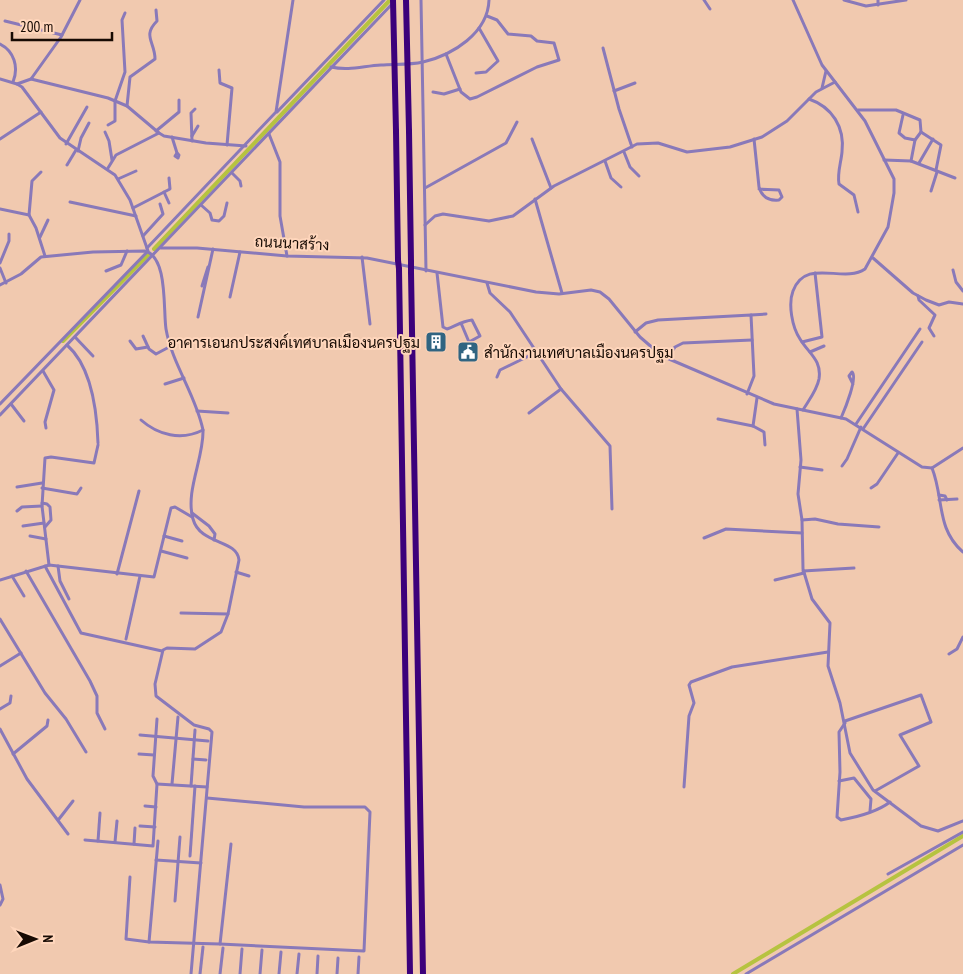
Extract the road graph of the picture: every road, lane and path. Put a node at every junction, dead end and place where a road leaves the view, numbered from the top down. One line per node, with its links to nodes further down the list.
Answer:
1 (80, 0): 20 (street)
2 (292, 0): 46 (street)
3 (384, 0): 46 (street)
4 (394, 0): 25 (street); 325 (highway, bridge)
5 (406, 0): 326 (highway, bridge)
6 (421, 0): 24 (street)
7 (490, 0): 17 (street)
8 (704, 0): 14 (street)
9 (793, 0): 27 (street)
10 (844, 0): 13 (street)
11 (878, 0): 13 (street)
12 (906, 0): 13 (street)
13 (878, 5)
14 (710, 9)
15 (156, 10): 41 (street)
16 (125, 13): 40 (street)
17 (487, 16): 19 (street); 35 (street)
18 (5, 22): 20 (street)
19 (479, 28): 23 (street); 28 (street)
20 (62, 35): 30 (street)
21 (0, 44): 32 (street)
22 (603, 48): 36 (street)
23 (446, 54): 24 (street); 35 (street)
24 (422, 62): 25 (street); 90 (street)
25 (331, 68): 49 (street)
26 (218, 70): 67 (street)
27 (826, 71): 31 (street); 34 (street)
28 (476, 73)
29 (0, 79): 32 (street)
30 (31, 79): 32 (street); 40 (street)
31 (835, 82): 34 (street); 44 (street)
32 (15, 83): 45 (street)
33 (635, 83): 36 (street)
34 (822, 88): 38 (street)
35 (460, 89): 37 (street)
36 (614, 91): 69 (street)
37 (433, 92)
38 (809, 99): 62 (street); 103 (street)
39 (179, 100): 55 (street)
40 (115, 101): 41 (street); 52 (street)
41 (127, 106): 55 (street)
42 (87, 108): 66 (street)
43 (195, 109): 58 (street)
44 (857, 110): 47 (street); 74 (street)
45 (41, 112): 60 (street); 66 (street)
46 (276, 112): 48 (street)
47 (903, 115): 56 (street); 64 (street)
48 (274, 117): 49 (street); 68 (street)
49 (279, 122): 57 (street)
50 (517, 122): 90 (street)
51 (89, 123): 70 (street)
52 (108, 125)
53 (198, 126): 58 (street)
54 (105, 132): 73 (street)
55 (157, 132): 59 (street); 73 (street)
56 (921, 132): 63 (street); 64 (street)
57 (269, 134): 83 (street); 118 (street)
58 (192, 136): 65 (street)
59 (172, 137): 65 (street); 72 (street)
60 (0, 139)
61 (532, 139): 91 (street)
62 (754, 139): 69 (street); 92 (street)
63 (933, 139): 77 (street); 81 (street)
64 (914, 140): 75 (street)
65 (192, 141): 67 (street)
66 (66, 144): 70 (street)
67 (227, 145): 68 (street)
68 (246, 146): 113 (street)
69 (632, 148): 71 (street)
70 (77, 151): 78 (street); 79 (street)
71 (624, 152): 76 (street); 84 (street)
72 (177, 154)
73 (112, 160): 79 (street)
74 (883, 160): 75 (street); 120 (street)
75 (911, 160): 77 (street)
76 (605, 161): 89 (street); 91 (street)
77 (919, 163): 81 (street)
78 (67, 165)
79 (108, 168): 87 (street)
80 (136, 171): 87 (street)
81 (936, 171): 86 (street); 94 (street)
82 (41, 172): 104 (street)
83 (232, 173): 88 (street); 100 (street)
84 (639, 176)
85 (169, 178): 93 (street)
86 (955, 178)
87 (118, 179): 101 (street)
88 (241, 186)
89 (621, 187)
90 (425, 188): 107 (street)
91 (551, 188): 95 (street)
92 (759, 189): 92 (street)
93 (164, 192): 99 (street); 101 (street)
94 (932, 192)
95 (534, 199): 107 (street); 134 (street)
96 (70, 202): 105 (street)
97 (227, 203): 100 (street)
98 (160, 204): 109 (street)
99 (169, 204)
100 (201, 205): 111 (street)
101 (133, 208): 105 (street)
102 (0, 209): 104 (street)
103 (858, 212)
104 (29, 215): 110 (street)
105 (136, 216): 109 (street)
106 (48, 220): 110 (street)
107 (425, 225): 126 (street)
108 (9, 234): 121 (street)
109 (143, 236): 113 (street)
110 (40, 237): 117 (street)
111 (161, 248): 112 (street, ถนนนาสร้าง); 116 (street)
112 (213, 249): 115 (street, ถนนนาสร้าง); 122 (street)
113 (148, 250): 114 (street); 116 (street); 168 (street)
114 (126, 251): 117 (street); 125 (street)
115 (240, 252): 118 (street, ถนนนาสร้าง); 136 (street)
116 (152, 255): 147 (street); 153 (street)
117 (45, 256): 129 (street)
118 (287, 256): 119 (street, ถนนนาสร้าง)
119 (362, 257): 126 (street, ถนนนาสร้าง); 142 (street)
120 (873, 258): 127 (street); 135 (street)
121 (0, 263)
122 (210, 265): 132 (street); 140 (street)
123 (0, 268): 129 (street)
124 (954, 270): 133 (street)
125 (106, 271)
126 (426, 271): 128 (street, ถนนนาสร้าง)
127 (815, 272): 150 (street); 150 (street)
128 (437, 273): 130 (street, ถนนนาสร้าง); 141 (street)
129 (6, 282): 131 (street)
130 (487, 283): 134 (street, ถนนนาสร้าง); 156 (street)
131 (0, 286)
132 (202, 286)
133 (963, 290)
134 (562, 293): 144 (street, ถนนนาสร้าง)
135 (918, 296): 137 (street); 146 (street)
136 (230, 297)
137 (963, 304)
138 (766, 314): 139 (street)
139 (751, 315): 144 (street); 148 (street)
140 (198, 317)
141 (461, 323): 141 (street)
142 (370, 324)
143 (920, 329): 180 (street)
144 (635, 332): 159 (street)
145 (143, 336): 155 (street)
146 (934, 336)
147 (76, 338): 152 (street); 158 (street)
148 (752, 340): 159 (street); 166 (street)
149 (130, 341): 155 (street)
150 (802, 342): 157 (street)
151 (922, 342): 183 (street)
152 (67, 345): 160 (street); 192 (street)
153 (172, 346): 155 (street); 162 (street)
154 (824, 346): 157 (street)
155 (148, 347)
156 (537, 352): 161 (street); 165 (street)
157 (810, 352): 171 (street)
158 (93, 356)
159 (667, 358): 166 (street)
160 (43, 371): 169 (street); 182 (street)
161 (497, 377)
162 (184, 378): 163 (street); 172 (street)
163 (165, 384)
164 (853, 384): 176 (street)
165 (561, 389): 174 (street); 203 (street)
166 (747, 394): 167 (street)
167 (757, 398): 170 (street); 181 (street)
168 (0, 404)
169 (11, 404): 175 (street); 179 (street)
170 (797, 409): 171 (street); 189 (street)
171 (803, 410): 176 (street)
172 (197, 411): 173 (street); 184 (street)
173 (228, 413)
174 (529, 414)
175 (0, 415)
176 (841, 418): 180 (street)
177 (718, 419): 181 (street)
178 (140, 420): 184 (street)
179 (24, 421)
180 (856, 424): 183 (street)
181 (753, 426): 185 (street)
182 (46, 428)
183 (862, 428): 187 (street); 188 (street)
184 (203, 430): 205 (street)
185 (765, 445)
186 (963, 448): 190 (street)
187 (898, 453): 190 (street); 196 (street)
188 (842, 466)
189 (800, 467): 191 (street); 206 (street)
190 (932, 468): 198 (street)
191 (822, 470)
192 (42, 483): 193 (street); 194 (street)
193 (17, 487)
194 (42, 488): 195 (street); 202 (street)
195 (81, 488)
196 (871, 488)
197 (139, 491): 226 (street)
198 (939, 494): 200 (street); 201 (street)
199 (957, 499): 201 (street)
200 (939, 500): 201 (street); 218 (street)
201 (947, 500)
202 (42, 505): 204 (street); 207 (street); 207 (street)
203 (612, 510)
204 (17, 511)
205 (192, 515): 212 (street); 215 (street); 215 (street)
206 (802, 520): 209 (street); 210 (street)
207 (44, 525): 208 (street); 213 (street)
208 (23, 526)
209 (879, 527)
210 (802, 533): 214 (street); 225 (street)
211 (30, 536): 213 (street)
212 (164, 536): 216 (street); 217 (street)
213 (46, 538): 220 (street)
214 (704, 538)
215 (214, 540): 224 (street)
216 (182, 541)
217 (161, 551): 219 (street); 228 (street)
218 (963, 552)
219 (187, 558)
220 (47, 565): 221 (street); 223 (street); 239 (street)
221 (58, 566): 226 (street); 233 (street)
222 (854, 568): 225 (street)
223 (26, 572): 227 (street); 251 (street)
224 (236, 572): 229 (street); 235 (street)
225 (804, 572): 231 (street); 240 (street)
226 (117, 574): 228 (street)
227 (12, 576): 230 (street); 232 (street)
228 (140, 576): 238 (street)
229 (249, 576)
230 (0, 580)
231 (776, 580)
232 (24, 596)
233 (69, 598)
234 (181, 613): 235 (street)
235 (228, 614): 239 (street)
236 (0, 619): 241 (street)
237 (963, 637): 242 (street)
238 (126, 639)
239 (162, 651): 269 (street)
240 (828, 652): 249 (street); 268 (street)
241 (21, 653): 243 (street); 258 (street)
242 (949, 654)
243 (0, 666)
244 (12, 696): 245 (street)
245 (0, 709)
246 (178, 717): 255 (street)
247 (158, 719): 254 (street)
248 (48, 720): 259 (street)
249 (845, 722): 264 (street); 270 (street); 270 (street)
250 (0, 729): 259 (street)
251 (105, 729)
252 (195, 730): 256 (street)
253 (140, 735): 254 (street)
254 (156, 737): 255 (street); 261 (street)
255 (175, 738): 256 (street); 266 (street)
256 (194, 740): 257 (street); 262 (street)
257 (208, 741)
258 (86, 752)
259 (13, 754): 278 (street)
260 (139, 754): 261 (street)
261 (154, 755): 265 (street)
262 (193, 759): 263 (street); 267 (street)
263 (206, 760)
264 (839, 781): 276 (street); 276 (street)
265 (157, 784): 266 (street); 275 (street)
266 (172, 784): 267 (street)
267 (193, 786): 269 (street); 294 (street)
268 (684, 786)
269 (207, 787): 271 (street)
270 (875, 791): 273 (street)
271 (206, 798): 297 (street); 305 (street)
272 (73, 801): 278 (street)
273 (890, 802): 276 (street); 280 (street)
274 (145, 806): 275 (street)
275 (156, 807): 282 (street)
276 (870, 812)
277 (100, 813): 288 (street)
278 (59, 819): 285 (street)
279 (117, 821): 290 (street)
280 (963, 821)
281 (140, 826): 282 (street)
282 (155, 827): 291 (street)
283 (135, 828): 291 (street)
284 (963, 832): 298 (street)
285 (68, 834)
286 (180, 837): 296 (street)
287 (85, 840): 288 (street)
288 (98, 841): 290 (street)
289 (158, 841): 295 (street)
290 (115, 842): 291 (street)
291 (134, 844)
292 (231, 844): 305 (street)
293 (963, 845): 327 (street)
294 (190, 856)
295 (156, 860): 296 (street); 303 (street)
296 (178, 862): 297 (street); 301 (street)
297 (201, 863): 304 (street)
298 (888, 874)
299 (130, 877): 303 (street)
300 (0, 885): 302 (street)
301 (175, 901)
302 (0, 906)
303 (149, 942): 304 (street)
304 (194, 943): 305 (street); 315 (street)
305 (220, 944)
306 (203, 947): 316 (street)
307 (223, 948): 317 (street)
308 (242, 949): 318 (street)
309 (262, 950): 319 (street)
310 (281, 952): 320 (street)
311 (299, 954): 321 (street)
312 (318, 956): 322 (street)
313 (359, 956): 324 (street)
314 (338, 958): 323 (street)
315 (191, 974)
316 (200, 974)
317 (220, 974)
318 (240, 974)
319 (260, 974)
320 (279, 974)
321 (297, 974)
322 (316, 974)
323 (337, 974)
324 (358, 974)
325 (410, 974)
326 (423, 974)
327 (746, 974)

